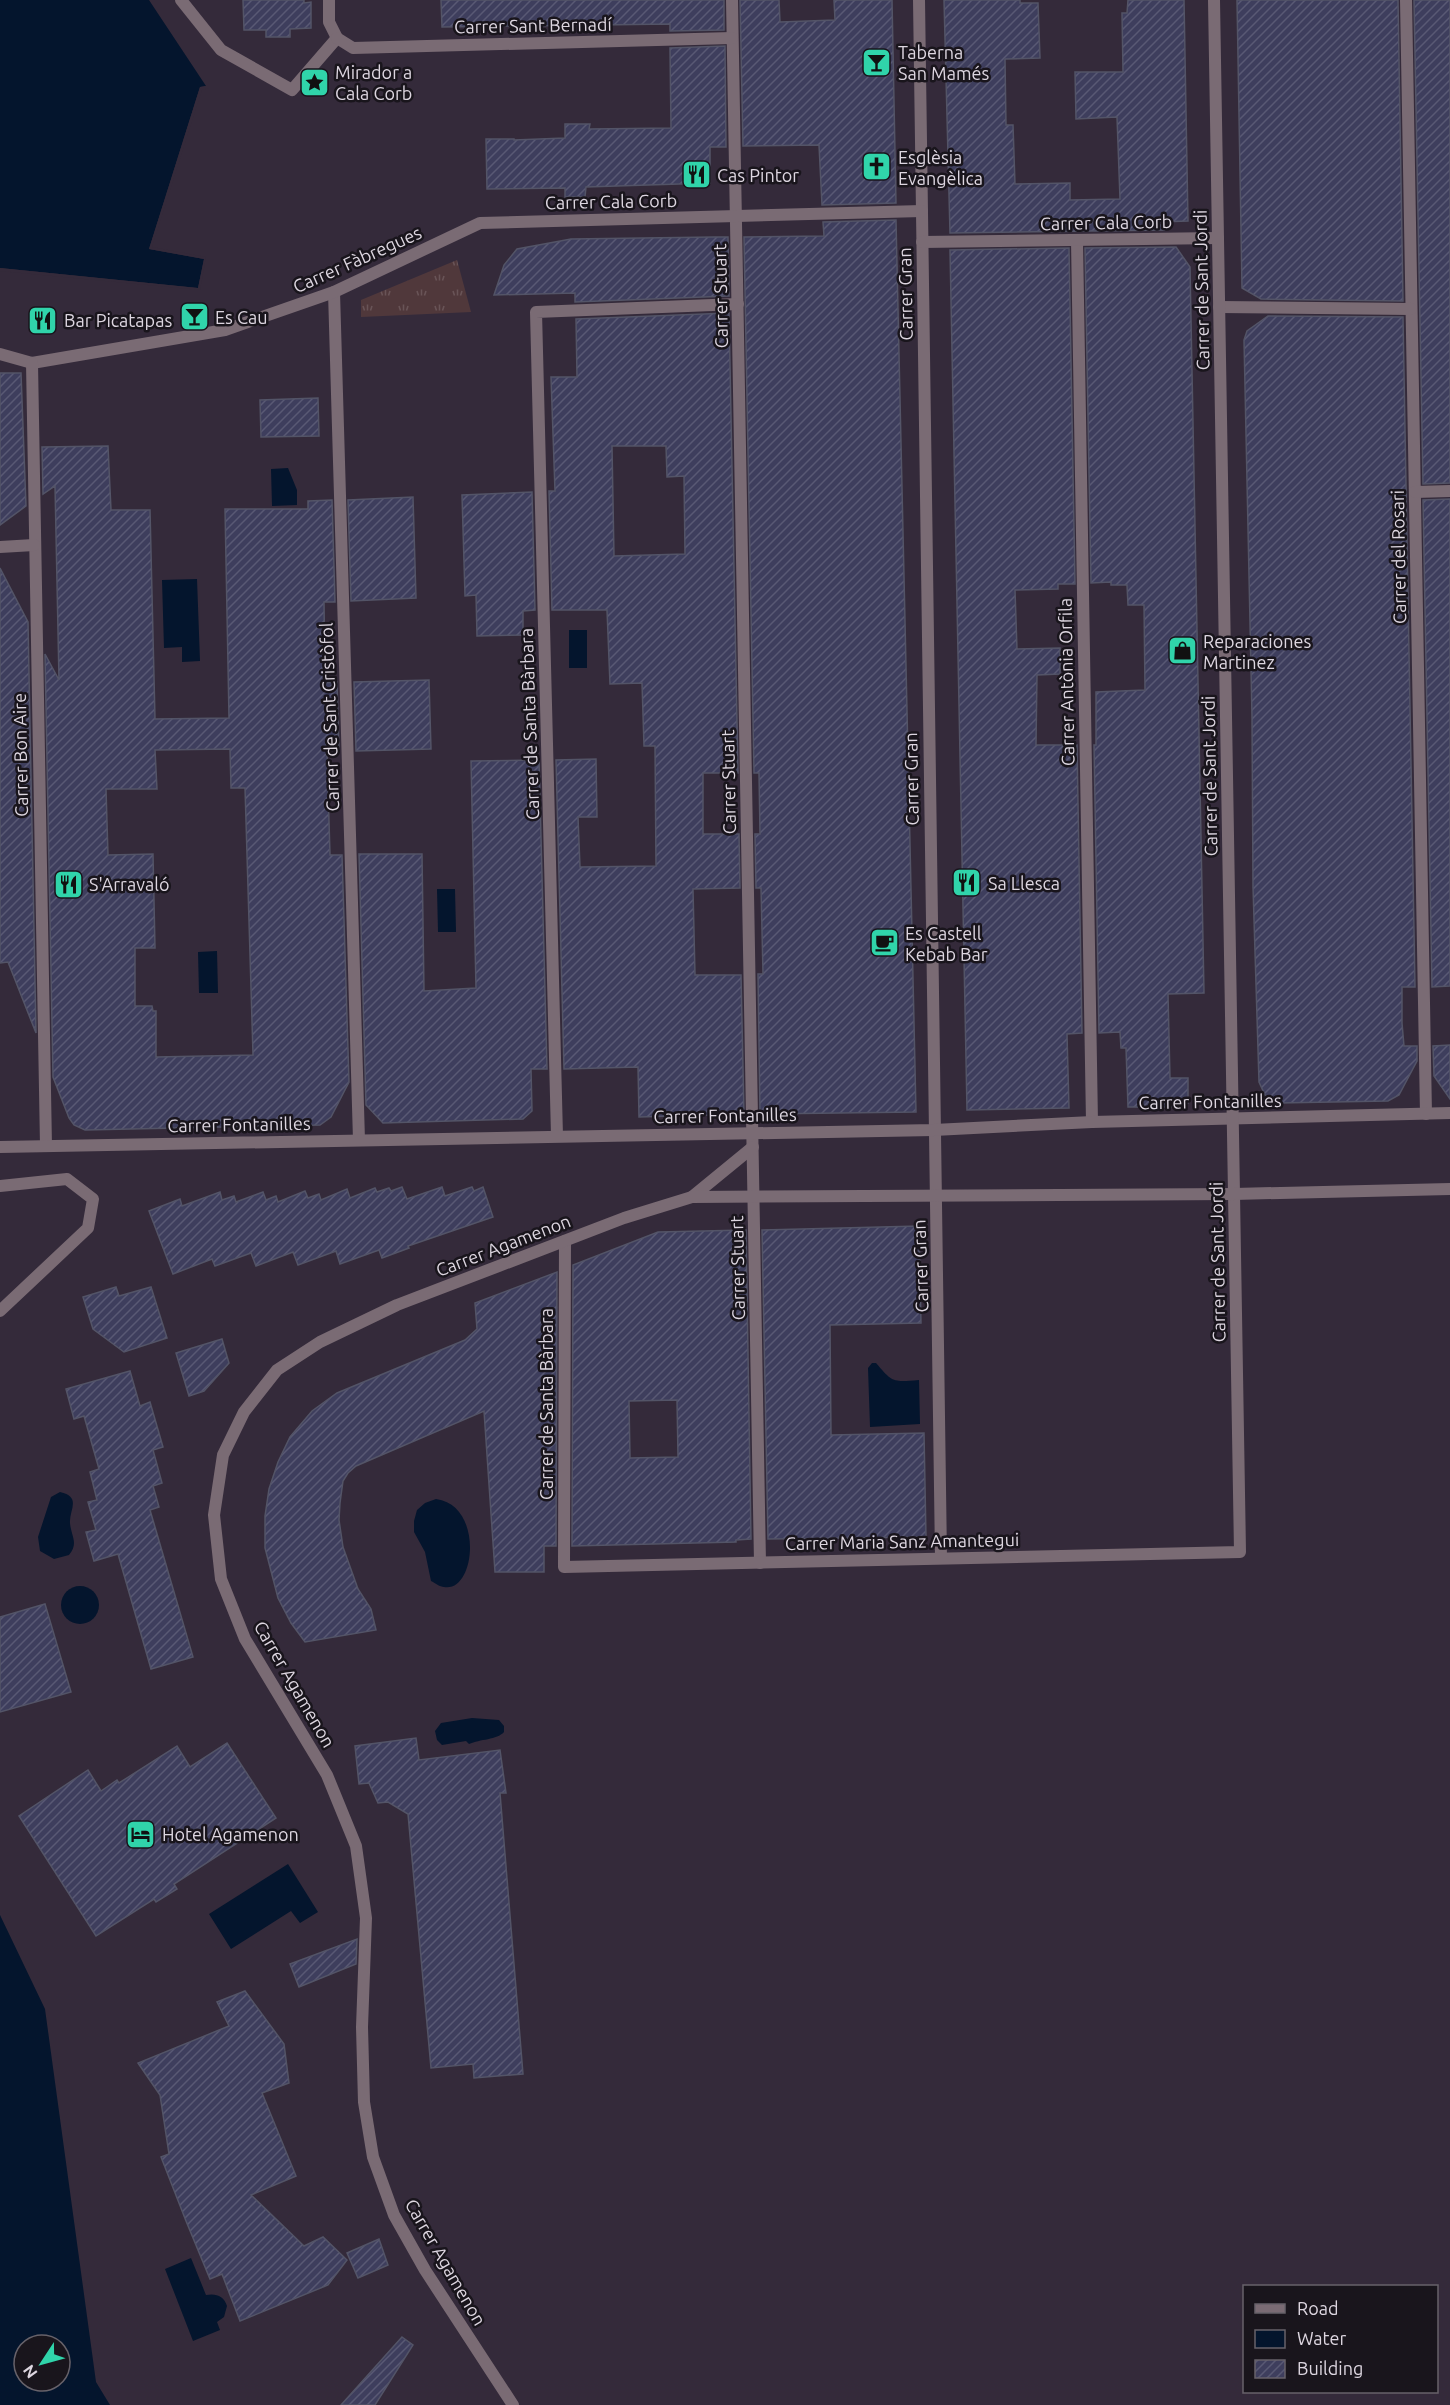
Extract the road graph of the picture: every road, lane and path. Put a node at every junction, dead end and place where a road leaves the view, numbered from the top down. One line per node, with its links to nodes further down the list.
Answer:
1 (182, 0): 7 (street)
2 (328, 0): 7 (street)
3 (732, 0): 8 (street, Carrer Stuart)
4 (919, 0): 9 (street, Carrer Gran)
5 (1214, 0): 12 (street, Carrer de Sant Jordi)
6 (1406, 0): 18 (street, Carrer del Rosari)
7 (337, 38): 8 (street, Carrer Sant Bernadí)
8 (732, 38): 10 (street, Carrer Stuart)
9 (922, 212): 10 (street, Carrer Cala Corb); 14 (street, Carrer Gran)
10 (737, 216): 11 (street, Carrer Cala Corb); 16 (street, Carrer Stuart)
11 (480, 223): 15 (street, Carrer Fàbregues)
12 (1218, 238): 13 (street, Carrer Cala Corb); 17 (street, Carrer de Sant Jordi)
13 (1077, 241): 14 (street, Carrer Cala Corb); 28 (street, Carrer Antònia Orfila)
14 (922, 242): 29 (street, Carrer Gran)
15 (334, 292): 20 (street, Carrer Fàbregues); 32 (street, Carrer de Sant Cristòfol)
16 (738, 304): 30 (street, Carrer Stuart); 31 (street, Carrer de Santa Bàrbara)
17 (1219, 307): 18 (street); 27 (street, Carrer de Sant Jordi)
18 (1411, 309): 22 (street, Carrer del Rosari)
19 (0, 354): 20 (street, Carrer Fàbregues)
20 (32, 363): 23 (street, Carrer Bon Aire)
21 (1450, 491): 22 (street)
22 (1415, 492): 26 (street, Carrer del Rosari)
23 (34, 545): 24 (street); 33 (street, Carrer Bon Aire)
24 (0, 547)
25 (1450, 1113): 26 (street, Carrer Fontanilles)
26 (1426, 1114): 27 (street, Carrer Fontanilles)
27 (1233, 1117): 28 (street, Carrer Fontanilles); 38 (street, Carrer de Sant Jordi)
28 (1092, 1122): 29 (street, Carrer Fontanilles)
29 (934, 1131): 30 (street, Carrer Fontanilles); 39 (street, Carrer Gran)
30 (752, 1132): 31 (street, Carrer Fontanilles); 35 (street, Carrer Stuart)
31 (557, 1136): 32 (street, Carrer Fontanilles)
32 (359, 1140): 33 (street, Carrer Fontanilles)
33 (46, 1146): 34 (street, Carrer Fontanilles)
34 (0, 1147)
35 (753, 1147): 40 (street, Carrer Agamenon); 41 (street, Carrer Stuart)
36 (0, 1186): 43 (street)
37 (1450, 1189): 38 (street)
38 (1234, 1194): 39 (street); 44 (street, Carrer de Sant Jordi)
39 (935, 1196): 41 (street); 45 (street, Carrer Gran)
40 (692, 1197): 41 (street, Carrer Agamenon); 42 (street, Carrer Agamenon)
41 (753, 1197): 46 (street, Carrer Stuart)
42 (564, 1241): 47 (street, Carrer de Santa Bàrbara); 48 (street, Carrer Agamenon)
43 (0, 1311)
44 (1240, 1552): 45 (street, Carrer Maria Sanz Amantegui)
45 (942, 1558): 46 (street, Carrer Maria Sanz Amantegui)
46 (760, 1563): 47 (street, Carrer Maria Sanz Amantegui)
47 (564, 1568)
48 (513, 2405)

